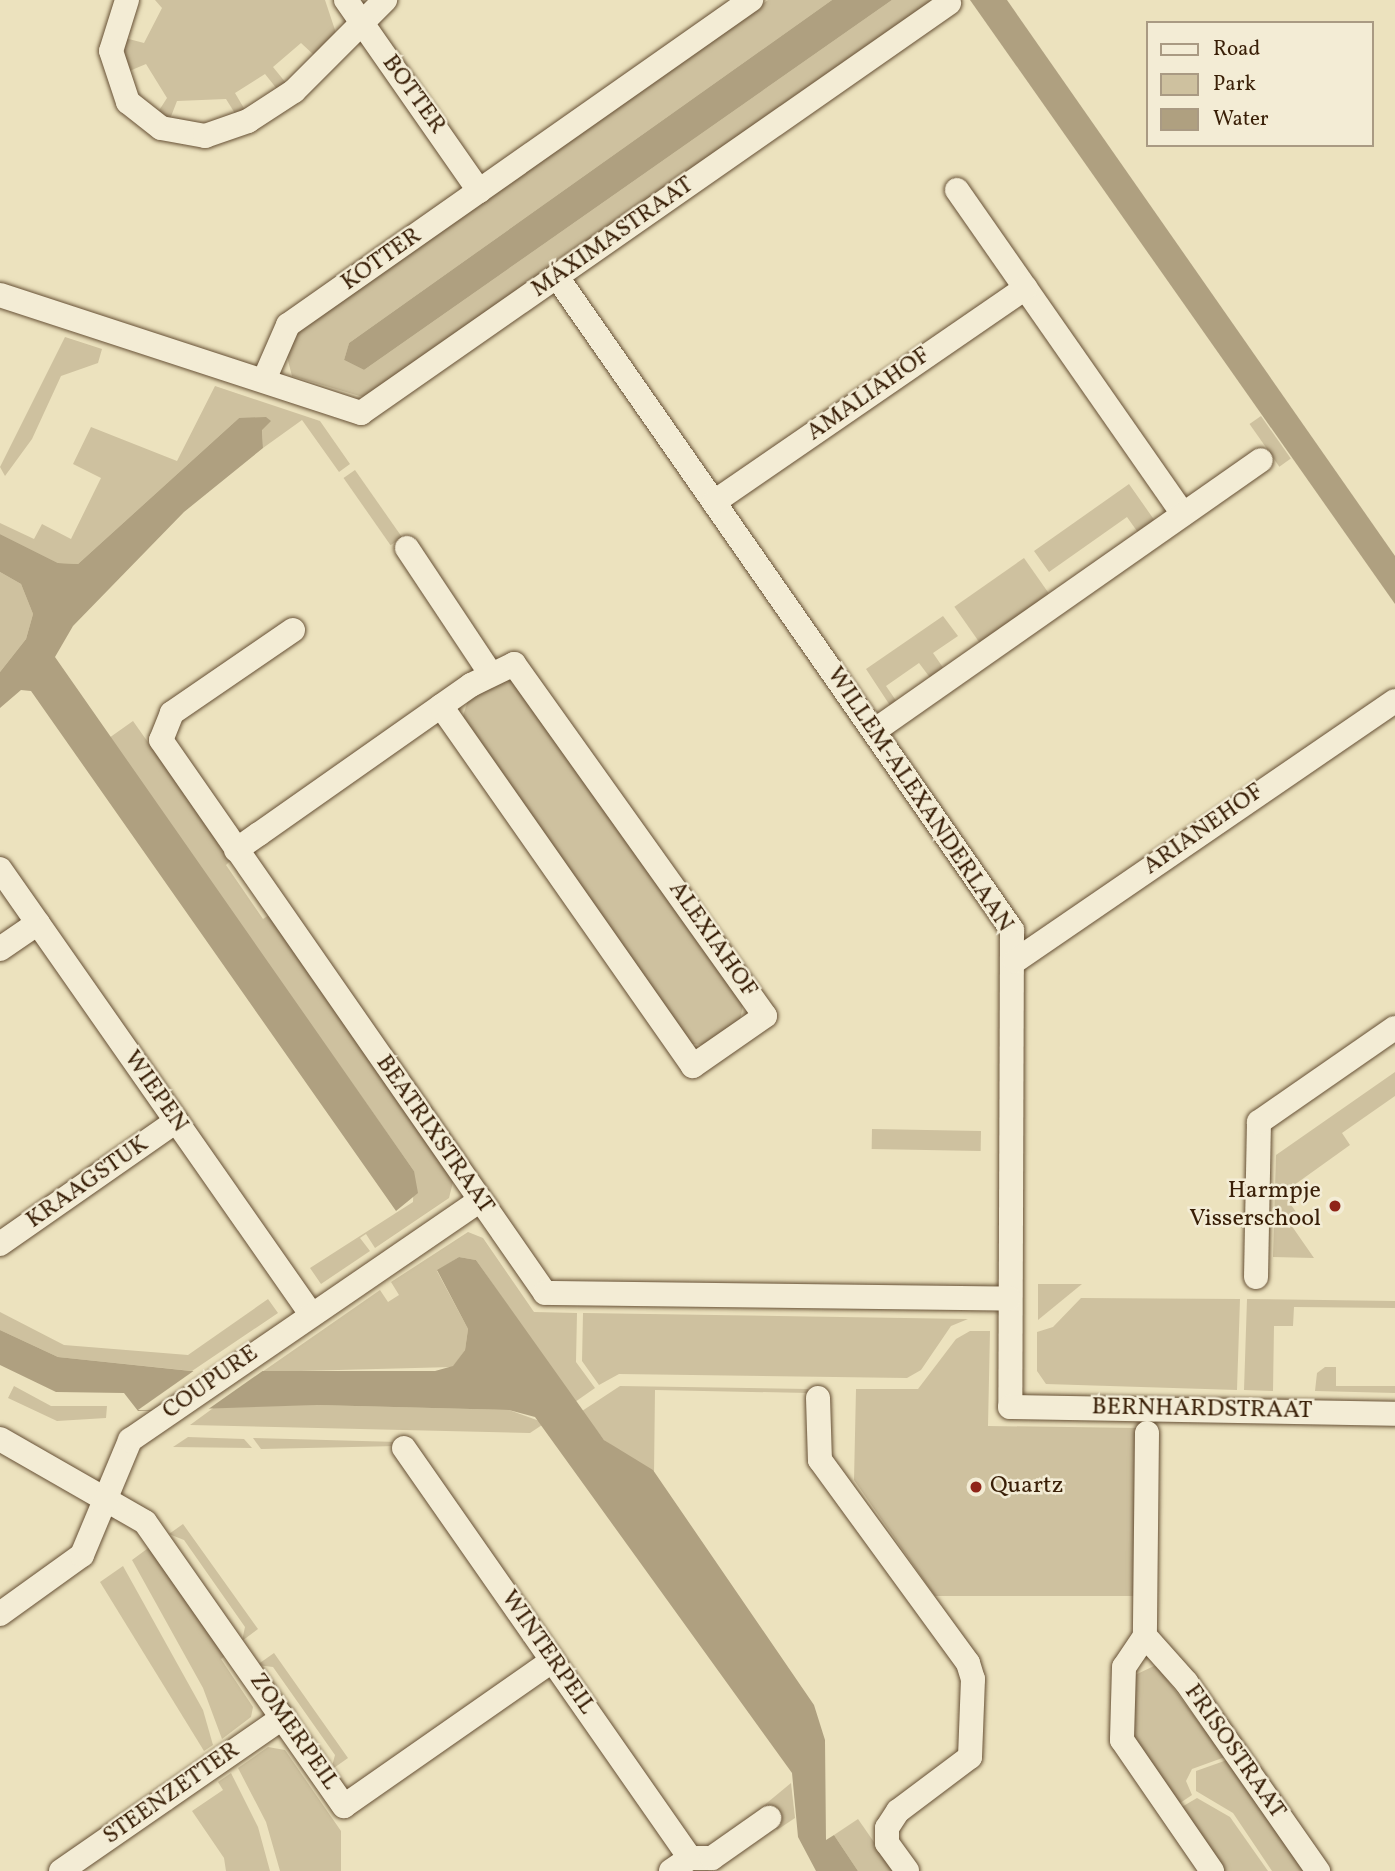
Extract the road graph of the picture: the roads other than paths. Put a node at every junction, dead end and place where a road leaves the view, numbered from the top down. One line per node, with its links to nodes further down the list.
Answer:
1 (127, 0): 6 (street)
2 (346, 0): 6 (street, BOTTER)
3 (385, 0): 6 (street)
4 (751, 0): 8 (street, KOTTER)
5 (949, 3): 9 (street, MÁXIMASTRAAT)
6 (362, 24): 8 (street, BOTTER)
7 (957, 190): 10 (street)
8 (479, 191): 12 (street, KOTTER)
9 (557, 277): 12 (street, MÁXIMASTRAAT); 14 (street, WILLEM-ALEXANDERLAAN)
10 (1025, 288): 14 (street, AMALIAHOF); 15 (street)
11 (0, 295): 12 (street)
12 (264, 380)
13 (1261, 460): 15 (street)
14 (714, 502): 21 (street, WILLEM-ALEXANDERLAAN)
15 (1183, 514): 21 (street)
16 (407, 548): 18 (street)
17 (293, 630): 22 (street, BEATRIXSTRAAT)
18 (490, 673): 20 (street, ALEXIAHOF); 20 (street, ALEXIAHOF)
19 (1395, 701): 26 (street, ARIANEHOF)
20 (441, 706): 22 (street, ALEXIAHOF)
21 (874, 731): 26 (street, WILLEM-ALEXANDERLAAN)
22 (236, 850): 29 (street, BEATRIXSTRAAT)
23 (0, 869): 24 (street, WIEPEN)
24 (38, 923): 25 (street); 28 (street, WIEPEN)
25 (0, 949)
26 (1014, 961): 32 (street, WILLEM-ALEXANDERLAAN)
27 (1395, 1028): 31 (street)
28 (176, 1122): 30 (street, KRAAGSTUK); 33 (street, WIEPEN)
29 (480, 1200): 32 (street, BEATRIXSTRAAT); 33 (street, COUPURE)
30 (0, 1244)
31 (1256, 1277)
32 (1009, 1299): 35 (street, WILLEM-ALEXANDERLAAN)
33 (311, 1314): 40 (street, COUPURE)
34 (818, 1398): 48 (street)
35 (1010, 1407): 36 (street, BERNHARDSTRAAT)
36 (1395, 1414)
37 (1147, 1433): 42 (street)
38 (0, 1439): 40 (street, ZOMERPEIL)
39 (404, 1448): 43 (street, WINTERPEIL)
40 (107, 1497): 41 (street, COUPURE); 44 (street, ZOMERPEIL)
41 (0, 1614)
42 (1144, 1636): 49 (street); 50 (street, FRISOSTRAAT)
43 (552, 1661): 44 (street, ZOMERPEIL); 46 (street, WINTERPEIL)
44 (283, 1717): 47 (street, STEENZETTER)
45 (769, 1818): 46 (street, WINTERPEIL)
46 (681, 1864)
47 (61, 1871)
48 (907, 1871)
49 (1212, 1871)
50 (1318, 1871)

